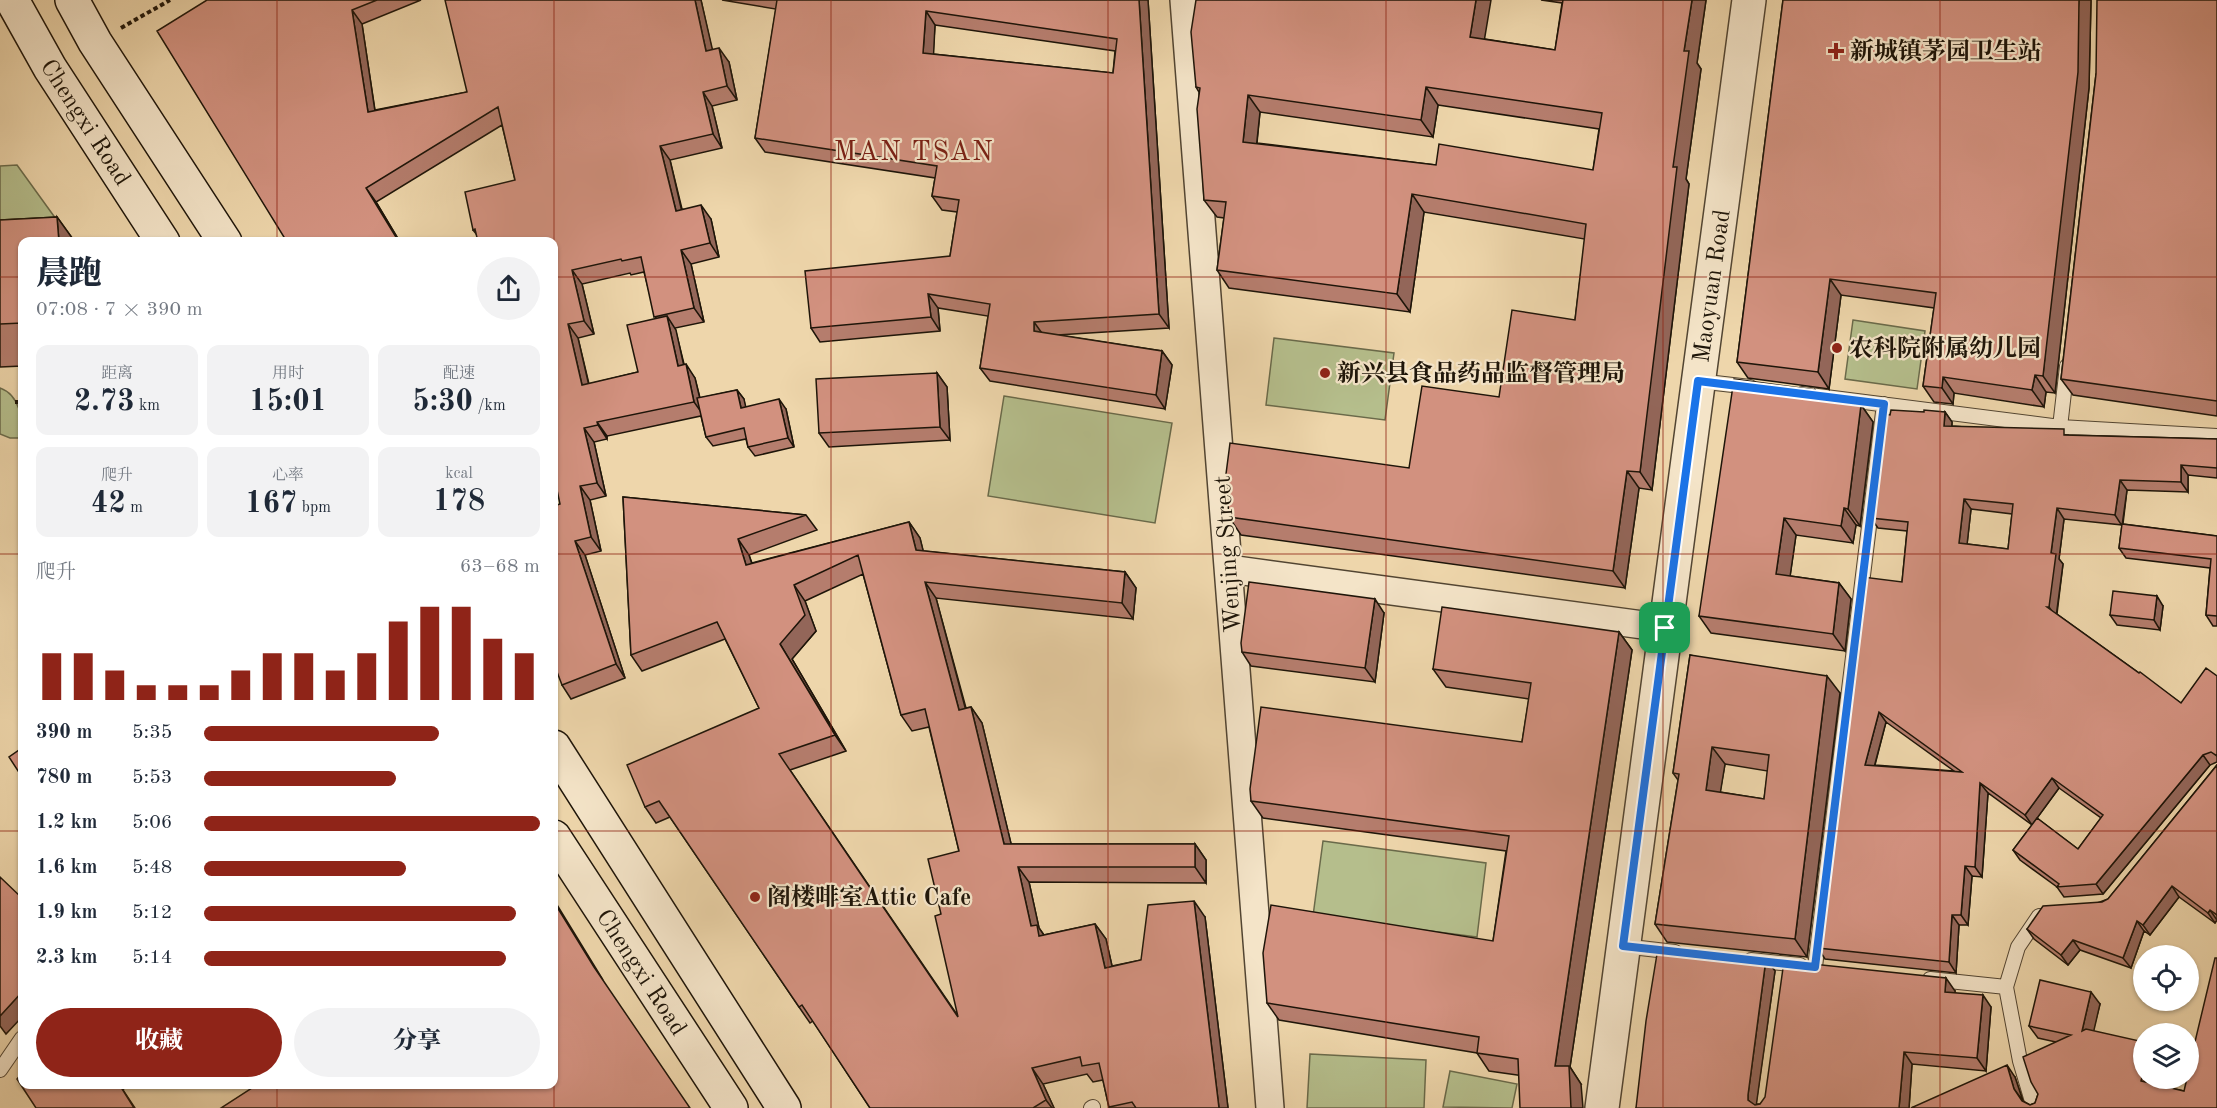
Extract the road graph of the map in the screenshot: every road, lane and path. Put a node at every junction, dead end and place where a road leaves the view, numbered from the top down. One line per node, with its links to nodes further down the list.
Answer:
1 (12, 0): 6 (main road, Chengxi Road)
2 (72, 0): 8 (main road)
3 (1185, 0): 16 (street, Wenjing Street)
4 (1749, 0): 10 (main road, Maoyuan Road)
5 (0, 6): 6 (main road)
6 (30, 33): 7 (main road, Chengxi Road)
7 (160, 237)
8 (222, 237)
9 (2068, 357): 14 (lane)
10 (1698, 381): 11 (lane); 17 (main road, Maoyuan Road)
11 (1768, 390)
12 (1791, 393): 13 (lane)
13 (1884, 404): 14 (lane); 23 (lane)
14 (2060, 426): 15 (lane)
15 (2217, 436)
16 (1229, 570): 17 (street); 30 (street, Wenjing Street)
17 (1665, 628): 21 (main road, Maoyuan Road)
18 (558, 753): 29 (main road)
19 (558, 843): 28 (main road, Chengxi Road)
20 (2045, 908): 25 (lane)
21 (1623, 946): 22 (lane); 31 (main road, Maoyuan Road)
22 (1693, 954)
23 (1739, 959)
24 (1916, 978): 25 (lane)
25 (2006, 987): 32 (lane)
26 (18, 1044): 27 (lane)
27 (0, 1070)
28 (731, 1108)
29 (784, 1108)
30 (1270, 1108)
31 (1602, 1108)
32 (2038, 1108)

